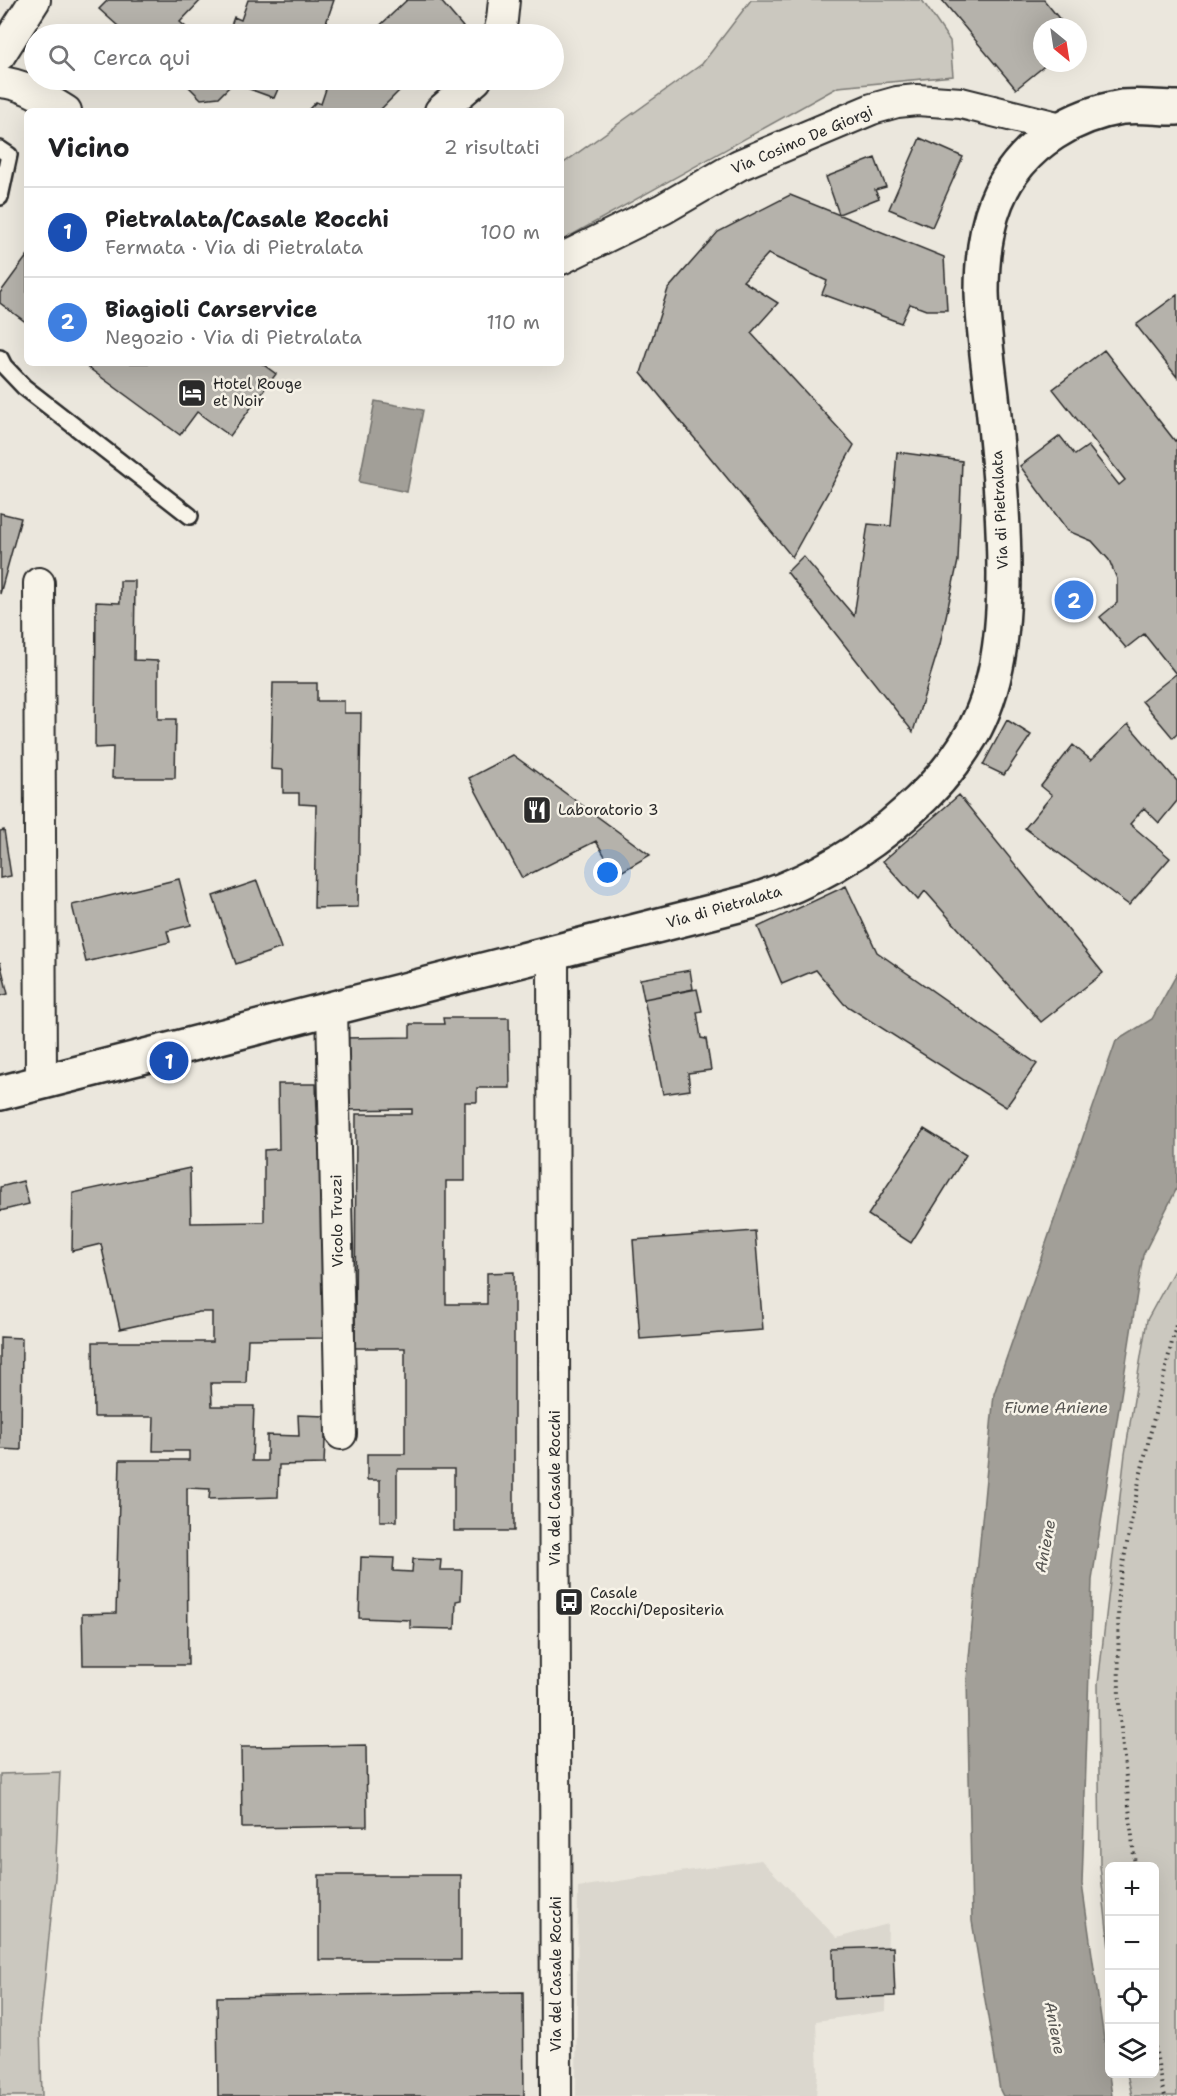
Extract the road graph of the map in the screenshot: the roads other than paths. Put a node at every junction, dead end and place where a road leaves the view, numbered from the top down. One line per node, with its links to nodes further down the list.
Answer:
1 (35, 0): 4 (street)
2 (504, 0): 3 (street)
3 (501, 24)
4 (0, 55)
5 (0, 82): 6 (street)
6 (24, 87)
7 (32, 90): 10 (street)
8 (465, 90): 11 (street)
9 (476, 90): 12 (street)
10 (61, 108)
11 (444, 108)
12 (473, 108)
13 (1177, 108): 14 (street, Via di Pietralata)
14 (1061, 128): 17 (street, Via Cosimo De Giorgi); 21 (street, Via di Pietralata)
15 (0, 149): 16 (lane)
16 (0, 197)
17 (564, 258)
18 (0, 358): 19 (lane)
19 (190, 516)
20 (39, 583): 23 (street)
21 (553, 952): 22 (street, Via di Pietralata); 26 (street, Via del Casale Rocchi)
22 (332, 1008): 23 (street, Via di Pietralata); 25 (street, Vicolo Truzzi)
23 (41, 1082): 24 (street, Via di Pietralata)
24 (0, 1093)
25 (341, 1434)
26 (556, 2096)

